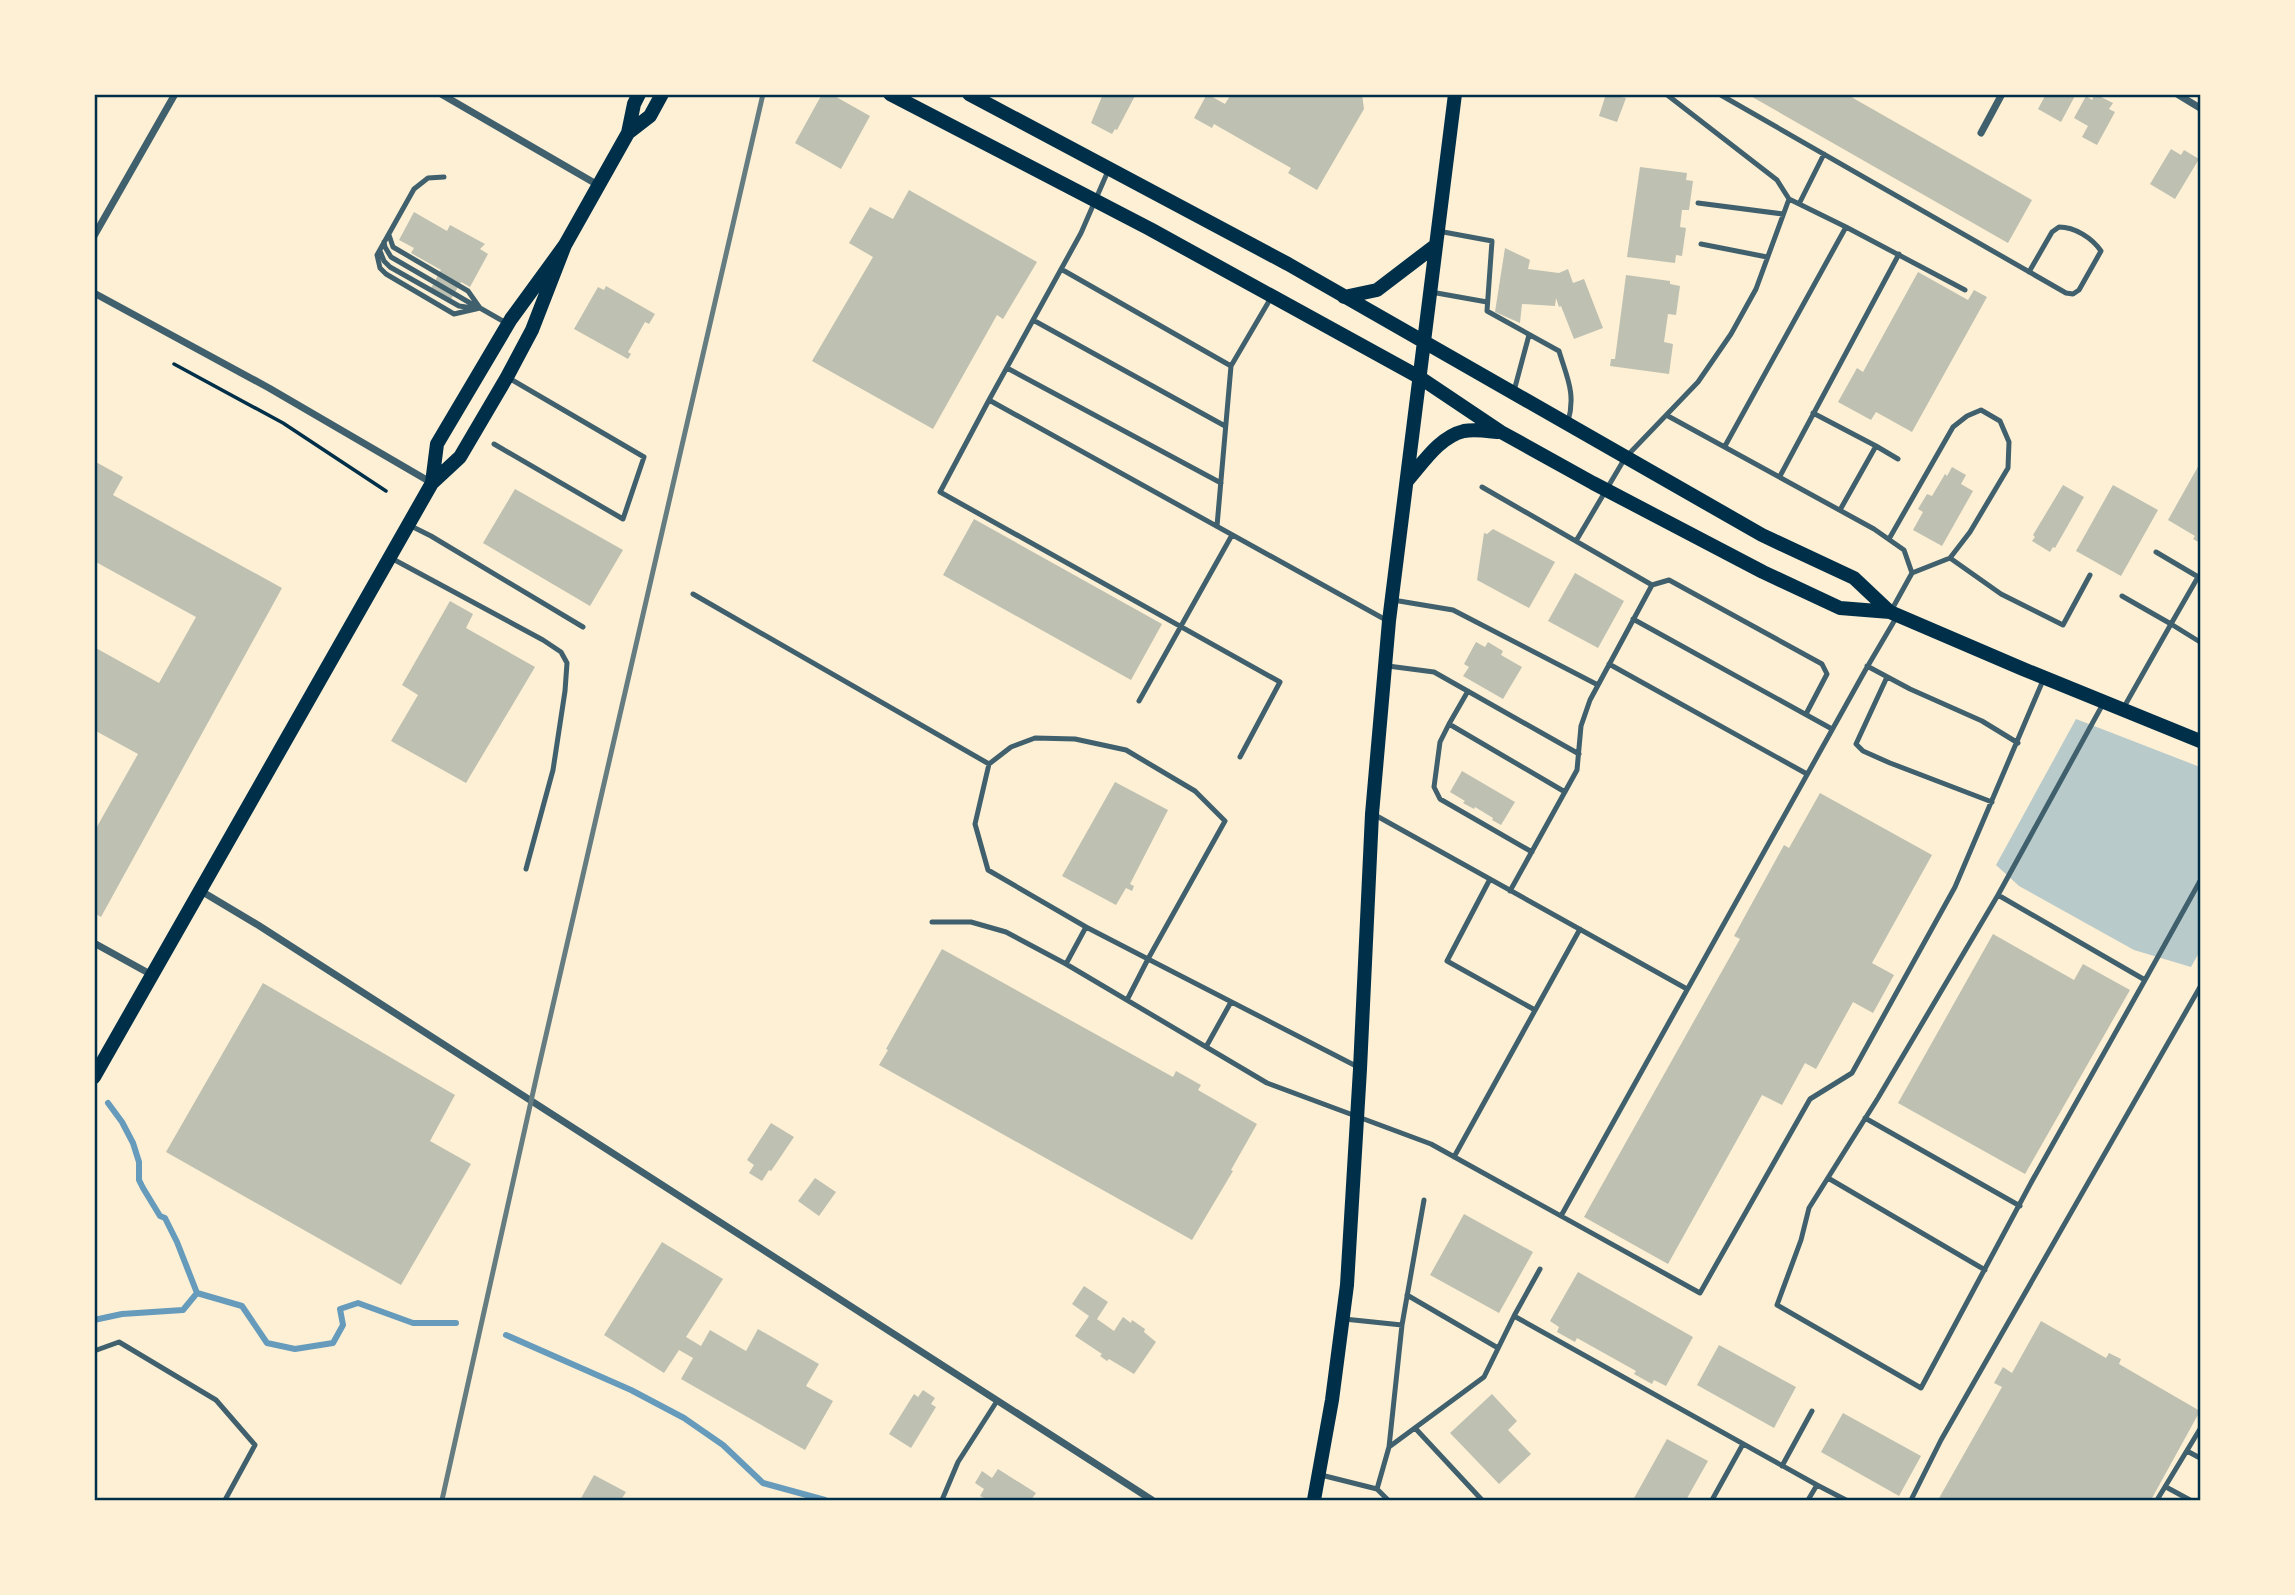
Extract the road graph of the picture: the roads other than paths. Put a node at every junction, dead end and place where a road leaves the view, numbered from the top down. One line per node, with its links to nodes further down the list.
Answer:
1 (175, 94): 26 (street)
2 (441, 94): 18 (street)
3 (639, 94): 14 (main road)
4 (662, 94): 14 (main road)
5 (890, 94): 20 (main road)
6 (969, 94): 16 (main road)
7 (1455, 94): 27 (main road)
8 (1665, 94): 19 (lane)
9 (1720, 94): 15 (lane)
10 (2002, 94): 13 (street)
11 (2177, 94): 12 (street)
12 (2200, 108)
13 (1981, 132)
14 (628, 133): 18 (main road)
15 (1824, 154): 22 (lane); 34 (lane)
16 (1109, 168): 20 (lane); 39 (main road)
17 (444, 177): 25 (lane)
18 (599, 185): 30 (main road)
19 (1789, 199): 22 (lane); 23 (lane)
20 (1094, 200): 33 (lane); 38 (main road)
21 (1699, 203): 23 (lane)
22 (1799, 204): 24 (lane)
23 (1783, 214): 32 (lane)
24 (1846, 227): 31 (lane); 58 (lane)
25 (390, 232): 28 (lane); 41 (lane)
26 (94, 236)
27 (1437, 238): 36 (main road); 39 (main road); 40 (lane)
28 (384, 242): 41 (lane); 41 (lane)
29 (1701, 244): 32 (lane)
30 (565, 245): 43 (main road); 48 (main road)
31 (1899, 254): 35 (lane); 52 (lane)
32 (1767, 257): 53 (lane)
33 (1061, 269): 42 (lane); 46 (lane)
34 (2029, 272): 34 (lane)
35 (1965, 290)
36 (1430, 292): 40 (lane); 45 (main road)
37 (94, 293): 64 (street)
38 (1272, 296): 46 (lane); 49 (main road)
39 (1344, 296): 45 (main road)
40 (1486, 302): 44 (lane)
41 (480, 309): 43 (lane)
42 (1033, 320): 47 (lane); 55 (lane)
43 (508, 324): 64 (main road)
44 (1529, 335): 50 (lane); 54 (lane)
45 (1423, 342): 49 (main road); 50 (main road)
46 (1231, 366): 55 (lane)
47 (1007, 368): 51 (lane); 65 (lane)
48 (507, 377): 57 (lane); 64 (main road)
49 (1419, 377): 56 (main road); 63 (main road)
50 (1514, 394): 54 (main road)
51 (989, 400): 70 (lane); 88 (lane)
52 (1813, 413): 59 (lane); 62 (lane)
53 (1668, 415): 58 (lane); 60 (lane)
54 (1567, 425): 60 (main road)
55 (1226, 426): 65 (lane)
56 (1501, 432): 63 (main road); 67 (main road)
57 (494, 444)
58 (1725, 446): 62 (lane)
59 (1875, 446): 61 (lane); 68 (lane)
60 (1625, 458): 67 (lane); 84 (main road)
61 (1898, 459)
62 (1780, 476): 68 (lane)
63 (1407, 481): 83 (main road)
64 (432, 483): 69 (main road)
65 (1220, 483): 70 (lane)
66 (1482, 487): 73 (lane)
67 (1606, 490): 73 (lane); 84 (main road)
68 (1840, 510): 72 (lane)
69 (408, 525): 75 (main road); 89 (lane)
70 (1217, 526): 71 (lane)
71 (1233, 535): 86 (lane); 88 (lane)
72 (1889, 539): 76 (lane); 77 (lane)
73 (1576, 541): 80 (lane)
74 (2156, 552): 79 (lane)
75 (391, 558): 114 (lane); 117 (main road)
76 (1950, 558): 77 (lane); 78 (lane)
77 (1912, 573): 84 (lane)
78 (2090, 575)
79 (2199, 577): 87 (lane)
80 (1651, 584): 85 (lane); 101 (lane)
81 (693, 594): 108 (lane)
82 (2122, 596): 87 (lane)
83 (1391, 600): 86 (main road); 96 (lane)
84 (1894, 614): 93 (lane); 95 (main road)
85 (1633, 619): 91 (lane); 101 (lane)
86 (1389, 621): 92 (main road)
87 (2171, 624): 90 (lane); 100 (lane)
88 (1182, 625): 98 (lane); 107 (lane)
89 (583, 627)
90 (2200, 642)
91 (1609, 664): 96 (lane); 109 (lane)
92 (1385, 665): 97 (lane); 112 (main road)
93 (1867, 666): 94 (lane); 103 (lane)
94 (1887, 677): 105 (lane); 111 (lane)
95 (2044, 678): 99 (main road); 105 (lane)
96 (1598, 685): 106 (lane)
97 (1468, 691): 102 (lane); 106 (lane)
98 (1139, 701)
99 (2104, 702): 100 (main road); 119 (lane)
100 (2123, 710): 104 (main road)
101 (1806, 714): 103 (lane)
102 (1449, 724): 110 (lane); 113 (lane)
103 (1832, 729): 109 (lane)
104 (2200, 741)
105 (2018, 743): 111 (lane)
106 (1578, 754): 110 (lane)
107 (1240, 757)
108 (989, 764): 121 (lane); 124 (lane)
109 (1807, 774): 129 (lane)
110 (1565, 792): 113 (lane)
111 (1992, 802): 142 (lane)
112 (1372, 814): 115 (lane); 134 (main road)
113 (1532, 852): 118 (lane)
114 (526, 869)
115 (1490, 879): 118 (lane); 132 (lane)
116 (2200, 881): 127 (lane)
117 (200, 891): 126 (main road); 151 (street)
118 (1510, 891): 122 (lane)
119 (1997, 895): 127 (lane); 137 (lane)
120 (932, 922): 125 (lane)
121 (1086, 927): 124 (lane); 125 (lane)
122 (1580, 929): 129 (lane); 132 (lane)
123 (94, 943): 126 (street)
124 (1148, 959): 130 (lane); 131 (lane)
125 (1066, 964): 130 (lane)
126 (153, 975): 135 (main road)
127 (2146, 980): 141 (lane)
128 (2200, 988): 173 (lane)
129 (1687, 989): 142 (lane)
130 (1127, 1000): 133 (lane)
131 (1231, 1002): 133 (lane); 134 (lane)
132 (1535, 1010): 138 (lane)
133 (1206, 1047): 136 (lane)
134 (1360, 1069): 136 (main road)
135 (94, 1077)
136 (1358, 1116): 138 (lane); 147 (main road)
137 (1866, 1118): 139 (lane); 141 (lane)
138 (1454, 1157): 142 (lane)
139 (1828, 1178): 144 (lane); 144 (lane)
140 (1424, 1200): 145 (lane)
141 (2020, 1206): 144 (lane)
142 (1561, 1216)
143 (1540, 1269): 146 (lane)
144 (1985, 1270)
145 (1407, 1295): 148 (lane); 149 (lane)
146 (1514, 1316): 149 (lane); 155 (lane)
147 (1344, 1320): 148 (lane); 160 (main road)
148 (1402, 1325): 156 (lane)
149 (1498, 1348): 153 (lane)
150 (94, 1350): 164 (lane)
151 (997, 1401): 165 (lane); 166 (street)
152 (1812, 1410): 159 (lane)
153 (1415, 1428): 156 (lane); 169 (lane)
154 (2200, 1429): 157 (lane)
155 (1743, 1444): 159 (lane); 170 (lane)
156 (1390, 1447): 163 (lane)
157 (2187, 1451): 158 (lane); 162 (lane)
158 (2200, 1458)
159 (1782, 1465): 161 (lane)
160 (1319, 1475): 163 (lane); 167 (main road)
161 (1817, 1485): 171 (lane); 172 (lane)
162 (2166, 1487): 174 (lane); 175 (lane)
163 (1377, 1489): 168 (lane)
164 (225, 1500)
165 (942, 1500)
166 (1152, 1500)
167 (1314, 1500)
168 (1388, 1500)
169 (1482, 1500)
170 (1712, 1500)
171 (1808, 1500)
172 (1846, 1500)
173 (1911, 1500)
174 (2157, 1500)
175 (2190, 1500)

